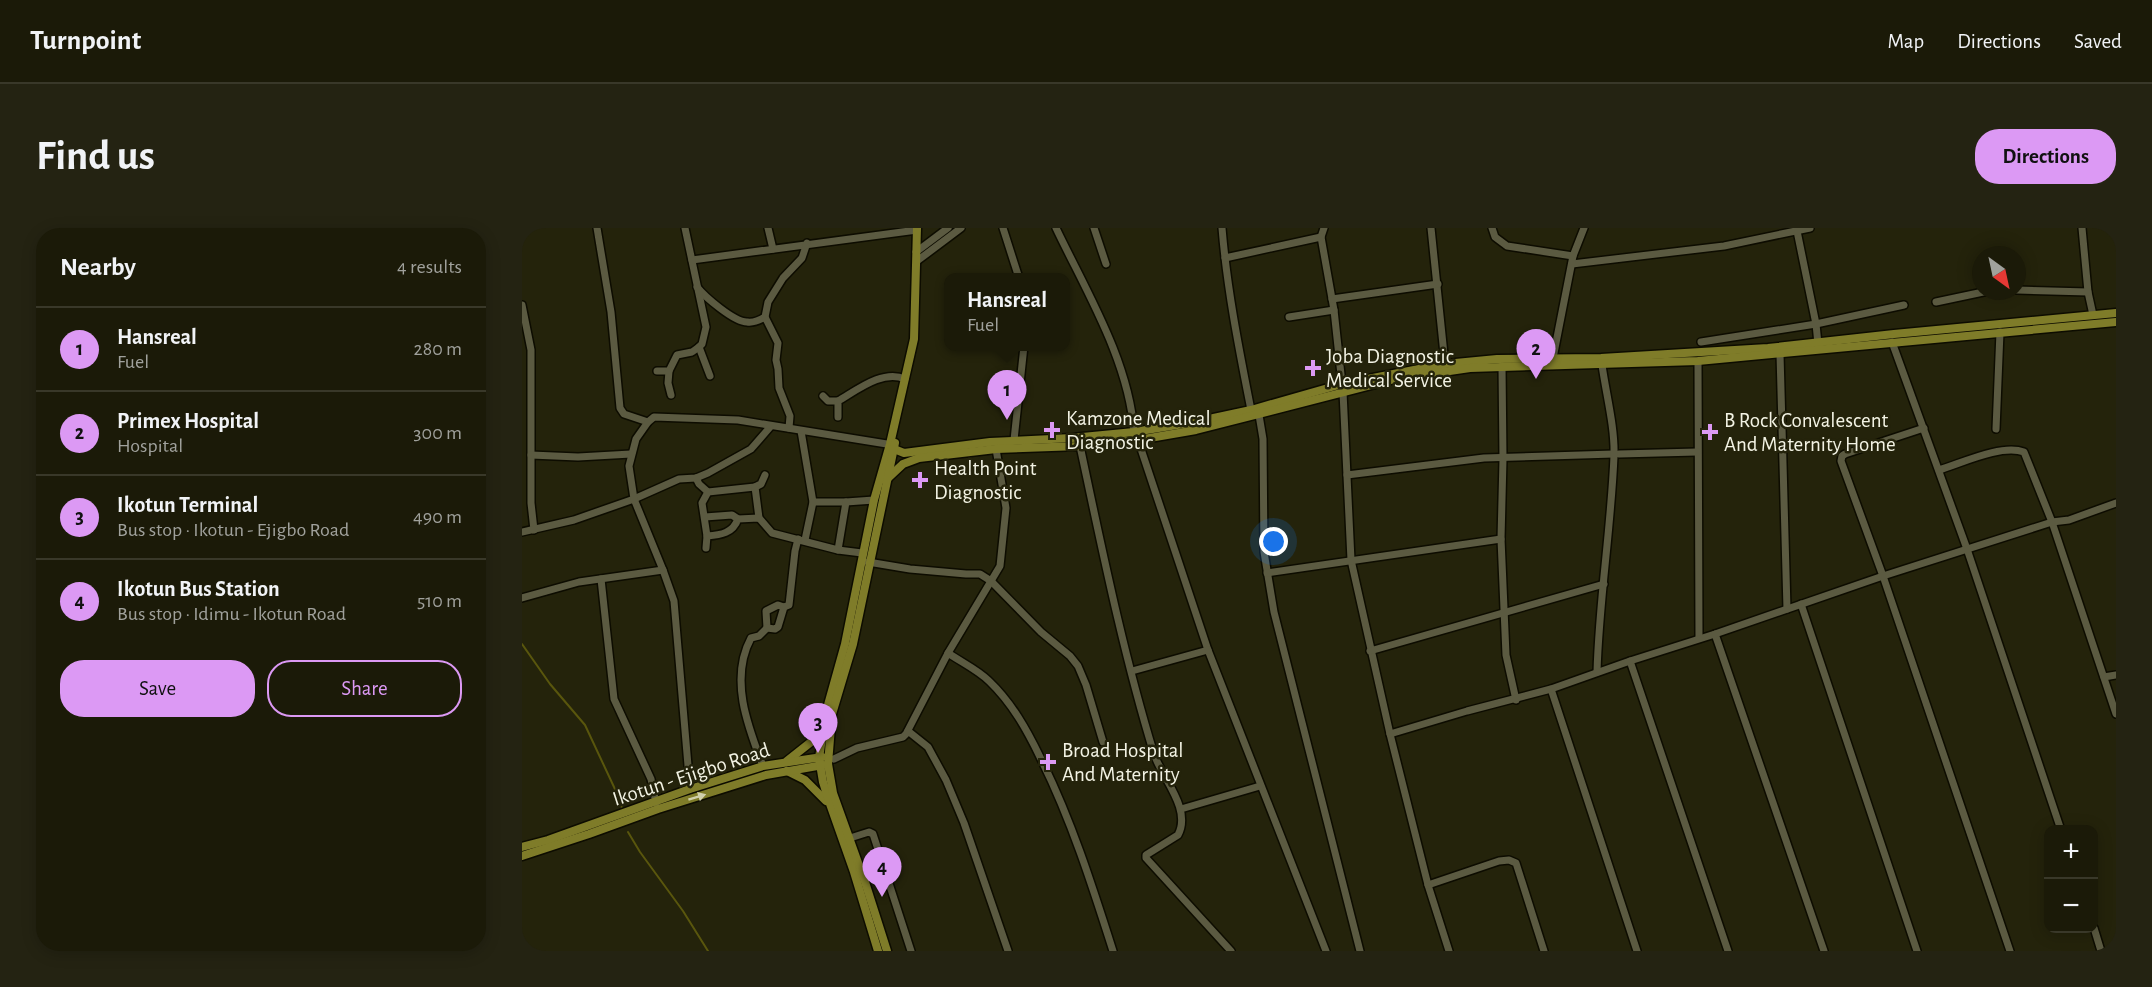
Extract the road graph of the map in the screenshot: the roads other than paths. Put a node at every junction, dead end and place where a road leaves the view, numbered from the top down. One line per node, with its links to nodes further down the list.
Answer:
1 (597, 228): 68 (street)
2 (685, 228): 23 (street)
3 (768, 228): 20 (street)
4 (948, 228): 21 (street)
5 (962, 228): 21 (street)
6 (1003, 228): 26 (street)
7 (1056, 228): 74 (street)
8 (1094, 228): 25 (street)
9 (1222, 228): 22 (street)
10 (1324, 228): 18 (street)
11 (1431, 228): 27 (street)
12 (1492, 228): 24 (street)
13 (1584, 228): 24 (street)
14 (1810, 228): 16 (street)
15 (2082, 228): 30 (street)
16 (1797, 231): 24 (street); 42 (street)
17 (917, 232): 19 (street); 21 (main road)
18 (1321, 237): 22 (street); 32 (street)
19 (807, 243): 20 (street); 39 (street)
20 (773, 249): 23 (street)
21 (918, 256): 59 (main road); 79 (main road)
22 (1224, 258): 66 (street)
23 (692, 260): 28 (street)
24 (1573, 260): 50 (street)
25 (1106, 264)
26 (1017, 273)
27 (1438, 284): 32 (street); 52 (street)
28 (696, 286): 39 (street); 47 (street)
29 (2026, 290): 30 (street)
30 (2088, 292): 38 (street)
31 (1972, 294): 33 (street)
32 (1332, 299): 36 (street)
33 (1936, 302)
34 (522, 305): 64 (street)
35 (1904, 305): 42 (street)
36 (1334, 310): 40 (street); 60 (street)
37 (2116, 313): 38 (main road)
38 (2093, 315): 46 (main road)
39 (765, 317): 70 (street)
40 (1289, 317)
41 (2116, 321): 43 (main road)
42 (1816, 324): 44 (street); 46 (street)
43 (2000, 332): 45 (main road); 72 (street)
44 (1701, 342)
45 (1892, 342): 49 (main road); 71 (street)
46 (1818, 344): 50 (main road)
47 (699, 347): 56 (street); 58 (street)
48 (1023, 351): 75 (street)
49 (1780, 354): 51 (main road); 122 (street)
50 (1553, 358): 52 (main road)
51 (1698, 361): 53 (main road); 80 (street)
52 (1445, 364): 57 (main road)
53 (1602, 365): 54 (main road); 82 (street)
54 (1502, 366): 57 (main road); 84 (street)
55 (657, 371): 56 (street)
56 (669, 371): 61 (street)
57 (1414, 372): 60 (main road)
58 (710, 376)
59 (905, 379): 65 (street); 79 (main road)
60 (1342, 388): 66 (main road); 87 (street)
61 (671, 395)
62 (823, 396): 65 (street)
63 (522, 401): 64 (street)
64 (531, 401): 83 (street)
65 (838, 401): 67 (street)
66 (1255, 412): 74 (main road); 76 (main road); 114 (street)
67 (838, 417)
68 (648, 422): 69 (street); 81 (street)
69 (771, 426): 70 (street); 89 (street)
70 (789, 428): 73 (street)
71 (1924, 428): 86 (street); 115 (street)
72 (1996, 429)
73 (801, 431): 79 (street); 95 (street)
74 (1134, 432): 75 (main road)
75 (1014, 440): 79 (main road)
76 (1138, 440): 77 (main road); 127 (street)
77 (1080, 446): 78 (main road); 131 (street)
78 (996, 449): 85 (main road); 117 (street)
79 (890, 452): 85 (main road); 90 (main road); 94 (main road)
80 (1697, 452): 82 (street); 126 (street)
81 (631, 454): 83 (street); 93 (street)
82 (1616, 454): 84 (street); 118 (street)
83 (531, 455): 102 (street)
84 (1503, 459): 87 (street); 105 (street)
85 (903, 464): 90 (main road)
86 (1939, 470): 101 (street); 108 (street)
87 (1347, 475): 111 (street)
88 (765, 476): 91 (street)
89 (696, 478): 92 (street); 93 (street)
90 (887, 479): 112 (main road)
91 (755, 487): 92 (street); 99 (street)
92 (708, 492): 98 (street)
93 (634, 500): 102 (street); 113 (street)
94 (874, 500): 96 (street); 110 (main road)
95 (813, 502): 96 (street); 106 (street)
96 (846, 502): 109 (street)
97 (2116, 504): 101 (street)
98 (705, 517): 100 (street); 104 (street)
99 (759, 518): 100 (street); 106 (street)
100 (738, 519): 104 (street)
101 (2052, 522): 108 (street); 134 (street)
102 (534, 530): 103 (street)
103 (522, 532)
104 (707, 536): 107 (street)
105 (1501, 539): 111 (street); 123 (street)
106 (802, 540): 109 (street); 121 (street)
107 (706, 548)
108 (1967, 549): 115 (street); 150 (street)
109 (838, 550): 110 (street)
110 (862, 553): 138 (main road)
111 (1351, 560): 114 (street); 128 (street)
112 (868, 562): 117 (street); 142 (main road)
113 (663, 570): 116 (street); 146 (street)
114 (1267, 573): 164 (street)
115 (1883, 576): 120 (street); 170 (street)
116 (601, 579): 119 (street); 147 (street)
117 (991, 581): 129 (street); 141 (street)
118 (1604, 584): 123 (street); 132 (street)
119 (522, 598)
120 (1801, 604): 122 (street); 169 (street)
121 (784, 607): 124 (street); 124 (street)
122 (1787, 609): 125 (street)
123 (1504, 614): 128 (street); 136 (street)
124 (767, 628): 143 (street)
125 (1715, 634): 126 (street); 156 (street)
126 (1699, 638): 130 (street)
127 (1208, 650): 131 (street); 145 (street)
128 (1370, 651): 140 (street)
129 (948, 652): 139 (street); 161 (street)
130 (1630, 661): 132 (street); 168 (street)
131 (1132, 671): 149 (street)
132 (1597, 672): 135 (street)
133 (2116, 675): 134 (street)
134 (2104, 677): 137 (street)
135 (1551, 689): 136 (street); 167 (street)
136 (1516, 700): 140 (street)
137 (2116, 714)
138 (822, 729): 142 (main road); 144 (main road)
139 (908, 731): 142 (street); 160 (street)
140 (1390, 734): 154 (street)
141 (1103, 742)
142 (826, 761): 144 (main road, Ikotun - Ejigbo Road); 148 (main road); 151 (main road)
143 (763, 766): 144 (main road, Ikotun - Ejigbo Road); 146 (main road, Ikotun - Ejigbo Road)
144 (786, 767): 148 (main road); 153 (main road, Ikotun - Ejigbo Road, one-way to 144)
145 (1260, 786): 149 (street); 163 (street)
146 (690, 789): 147 (main road, Ikotun - Ejigbo Road)
147 (656, 803): 152 (main road, Ikotun - Ejigbo Road)
148 (830, 804): 157 (main road)
149 (1181, 809): 162 (street)
150 (2059, 825)
151 (850, 838): 158 (main road); 159 (street)
152 (522, 847)
153 (522, 856)
154 (1428, 885): 165 (street); 166 (street)
155 (2096, 933): 171 (street)
156 (1822, 950)
157 (878, 951)
158 (887, 951)
159 (911, 951)
160 (1008, 951)
161 (1113, 951)
162 (1231, 951)
163 (1326, 951)
164 (1360, 951)
165 (1449, 951)
166 (1544, 951)
167 (1637, 951)
168 (1728, 951)
169 (1917, 951)
170 (2010, 951)
171 (2101, 951)

